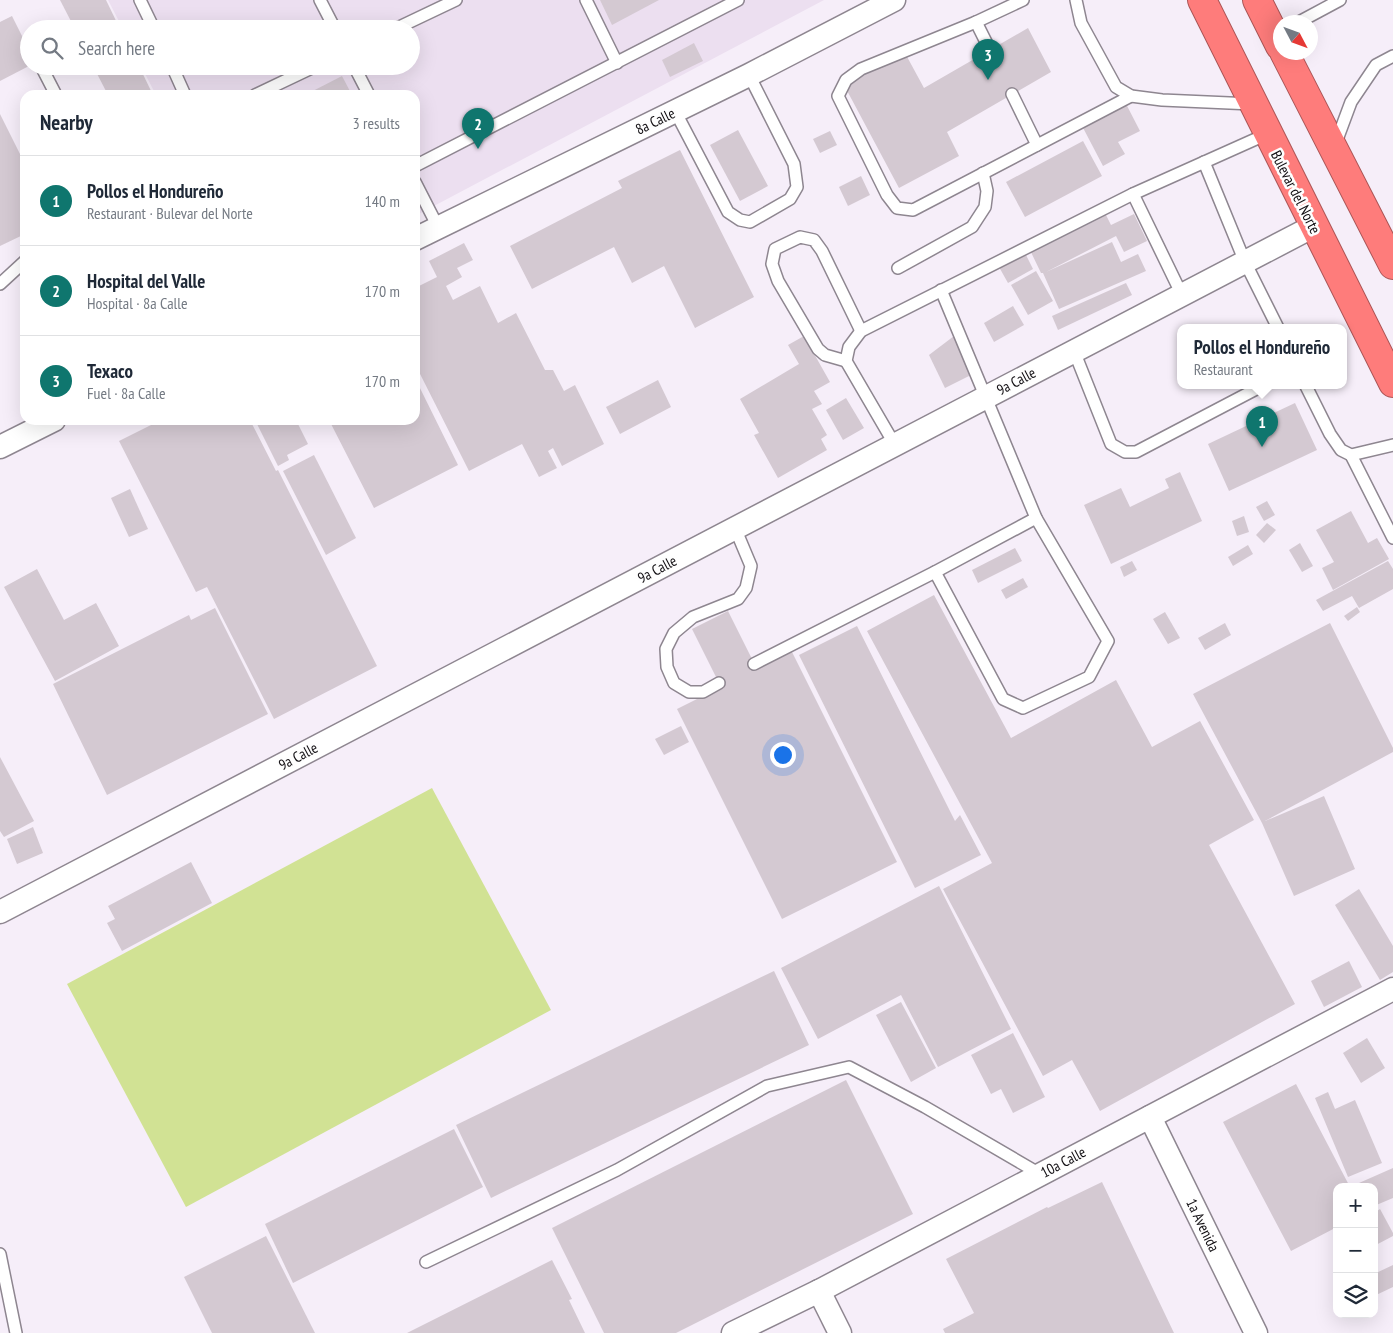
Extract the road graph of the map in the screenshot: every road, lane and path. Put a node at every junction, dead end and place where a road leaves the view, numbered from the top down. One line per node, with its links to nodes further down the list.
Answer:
1 (140, 0): 13 (lane)
2 (320, 0): 14 (lane)
3 (456, 0): 15 (lane)
4 (586, 0): 21 (lane)
5 (738, 0): 21 (lane)
6 (894, 0): 26 (street, 8a Calle)
7 (1023, 0): 16 (lane)
8 (1076, 0): 32 (lane)
9 (1202, 0): 33 (highway, Bulevar del Norte)
10 (1257, 0): 17 (highway)
11 (1340, 0): 12 (lane)
12 (1312, 15)
13 (150, 20)
14 (330, 20)
15 (414, 20)
16 (976, 22): 18 (lane); 40 (lane)
17 (1273, 29)
18 (990, 50)
19 (1393, 56): 37 (lane)
20 (1289, 60): 37 (highway)
21 (617, 63): 39 (lane)
22 (46, 75): 27 (lane)
23 (176, 75): 28 (lane)
24 (297, 75): 29 (lane)
25 (359, 75): 30 (lane)
26 (749, 75): 34 (street, 8a Calle); 34 (lane)
27 (53, 90)
28 (184, 90)
29 (266, 90)
30 (366, 90)
31 (1012, 94): 36 (lane)
32 (1131, 96): 33 (lane); 36 (lane)
33 (1253, 104): 35 (highway, Bulevar del Norte)
34 (675, 111): 44 (street, 8a Calle)
35 (1267, 134): 38 (lane); 43 (highway, Bulevar del Norte)
36 (1037, 145): 40 (lane)
37 (1333, 149): 47 (highway)
38 (1204, 162): 42 (lane); 46 (lane)
39 (420, 163)
40 (983, 173): 49 (lane)
41 (420, 192): 44 (lane)
42 (1133, 194): 51 (lane); 52 (lane)
43 (1314, 226): 46 (street, 9a Calle); 57 (highway, Bulevar del Norte)
44 (438, 227): 45 (street, 8a Calle)
45 (420, 236)
46 (1245, 262): 52 (street, 9a Calle); 53 (lane)
47 (1393, 265)
48 (20, 266): 50 (lane)
49 (898, 268)
50 (0, 284)
51 (941, 290): 54 (lane); 60 (lane)
52 (1182, 295): 55 (street, 9a Calle)
53 (1276, 324)
54 (861, 331): 56 (lane); 56 (lane)
55 (1074, 351): 58 (lane); 60 (street, 9a Calle)
56 (846, 362): 62 (lane)
57 (1393, 383)
58 (1256, 389)
59 (1308, 389): 65 (lane)
60 (985, 397): 62 (street, 9a Calle); 66 (lane)
61 (44, 425): 64 (street)
62 (895, 445): 67 (street, 9a Calle)
63 (1393, 445): 65 (lane)
64 (0, 447)
65 (1351, 455): 68 (lane)
66 (1036, 518): 69 (lane); 69 (lane)
67 (735, 528): 71 (lane); 72 (street, 9a Calle)
68 (1393, 538)
69 (935, 572): 70 (lane)
70 (754, 664)
71 (719, 683)
72 (0, 912)
73 (1393, 989): 74 (street, 10a Calle)
74 (1150, 1117): 75 (street, 10a Calle); 82 (street, 1a Avenida)
75 (1040, 1174): 77 (lane); 78 (street, 10a Calle)
76 (0, 1254): 79 (lane)
77 (426, 1262)
78 (819, 1291): 80 (street, 10a Calle); 81 (street)
79 (16, 1333)
80 (733, 1333)
81 (840, 1333)
82 (1256, 1333)

